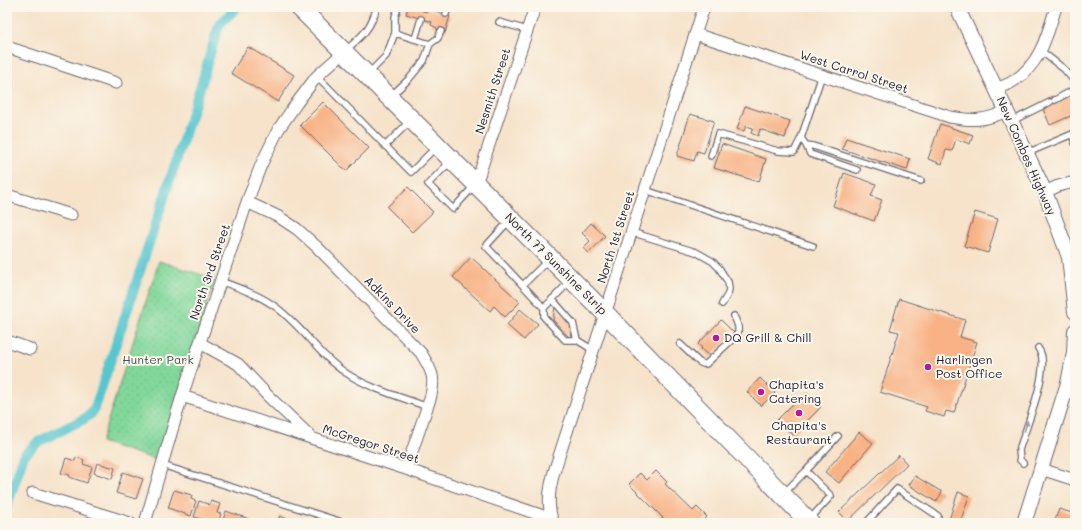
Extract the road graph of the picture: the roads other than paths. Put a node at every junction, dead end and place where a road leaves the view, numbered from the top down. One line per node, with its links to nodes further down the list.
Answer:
1 (371, 7): 8 (lane)
2 (398, 7): 15 (lane)
3 (448, 7): 10 (lane)
4 (535, 7): 13 (street, Nesmith Street)
5 (704, 7): 16 (street, North 1st Street)
6 (957, 7): 27 (street, New Combes Highway)
7 (1056, 7): 20 (street)
8 (377, 9): 21 (lane)
9 (304, 10): 21 (main road, North 77 Sunshine Strip)
10 (446, 14)
11 (421, 19): 17 (lane)
12 (499, 22): 13 (lane)
13 (527, 30): 44 (street, Nesmith Street)
14 (441, 31): 18 (lane)
15 (395, 32): 17 (lane); 22 (lane)
16 (695, 34): 23 (street, West Carrol Street); 45 (street, North 1st Street)
17 (415, 39): 18 (lane)
18 (430, 44): 29 (lane)
19 (7, 47): 26 (street)
20 (1041, 51): 25 (lane); 27 (street)
21 (344, 52): 22 (main road, North 77 Sunshine Strip); 24 (street, North 3rd Street)
22 (367, 75): 29 (main road, North 77 Sunshine Strip)
23 (822, 75): 30 (street, West Carrol Street); 33 (lane)
24 (317, 76): 36 (lane); 48 (street, North 3rd Street)
25 (1075, 82)
26 (116, 83)
27 (995, 88): 30 (street, New Combes Highway)
28 (1075, 89): 30 (lane)
29 (390, 98): 31 (main road, North 77 Sunshine Strip)
30 (1009, 116): 38 (street, New Combes Highway)
31 (412, 120): 36 (lane); 37 (main road, North 77 Sunshine Strip)
32 (1073, 134): 34 (lane); 38 (lane)
33 (801, 138): 35 (lane); 39 (lane)
34 (1075, 143)
35 (806, 145): 41 (lane); 42 (lane)
36 (385, 146): 37 (lane)
37 (438, 146): 40 (main road, North 77 Sunshine Strip)
38 (1026, 153): 46 (street, New Combes Highway)
39 (711, 156)
40 (452, 160): 44 (main road, North 77 Sunshine Strip); 44 (lane)
41 (857, 170)
42 (921, 181)
43 (1075, 182): 46 (street)
44 (476, 184): 50 (main road, North 77 Sunshine Strip)
45 (645, 190): 51 (street, North 1st Street); 52 (lane)
46 (1045, 192): 60 (street, New Combes Highway)
47 (7, 195): 49 (street)
48 (247, 202): 55 (street, North 3rd Street); 72 (street, Adkins Drive)
49 (71, 215)
50 (511, 219): 53 (main road, North 77 Sunshine Strip); 56 (lane)
51 (631, 232): 58 (lane); 61 (street, North 1st Street)
52 (813, 246)
53 (550, 257): 54 (main road, North 77 Sunshine Strip); 56 (lane)
54 (572, 279): 57 (lane); 61 (main road, North 77 Sunshine Strip)
55 (220, 282): 66 (street, North 3rd Street); 72 (lane)
56 (523, 286): 59 (lane)
57 (552, 299): 59 (lane); 64 (lane)
58 (722, 304)
59 (544, 308): 64 (lane)
60 (1075, 312)
61 (605, 313): 70 (street, North 1st Street); 82 (main road, North 77 Sunshine Strip)
62 (734, 316): 67 (lane)
63 (1075, 331): 78 (street)
64 (576, 340): 70 (lane)
65 (7, 341): 69 (street)
66 (200, 343): 71 (street, North 3rd Street); 74 (street)
67 (680, 344)
68 (1038, 348): 75 (lane, one-way to 68)
69 (30, 349)
70 (594, 350): 83 (street, North 1st Street)
71 (182, 396): 74 (street, McGregor Street); 76 (street, North 3rd Street)
72 (428, 407): 77 (street, Adkins Drive)
73 (838, 436): 79 (lane)
74 (312, 438): 77 (street, McGregor Street)
75 (1023, 463)
76 (162, 465): 86 (street, North 3rd Street); 87 (lane)
77 (406, 469): 83 (street, McGregor Street)
78 (1041, 469): 80 (street); 90 (street)
79 (806, 471): 82 (lane); 84 (lane)
80 (1075, 480)
81 (33, 493): 85 (street)
82 (782, 495): 84 (main road, North 77 Sunshine Strip)
83 (552, 521)
84 (809, 522)
85 (130, 523)
86 (145, 523)
87 (345, 523)
88 (866, 523): 89 (lane)
89 (936, 523)
90 (1024, 523)

